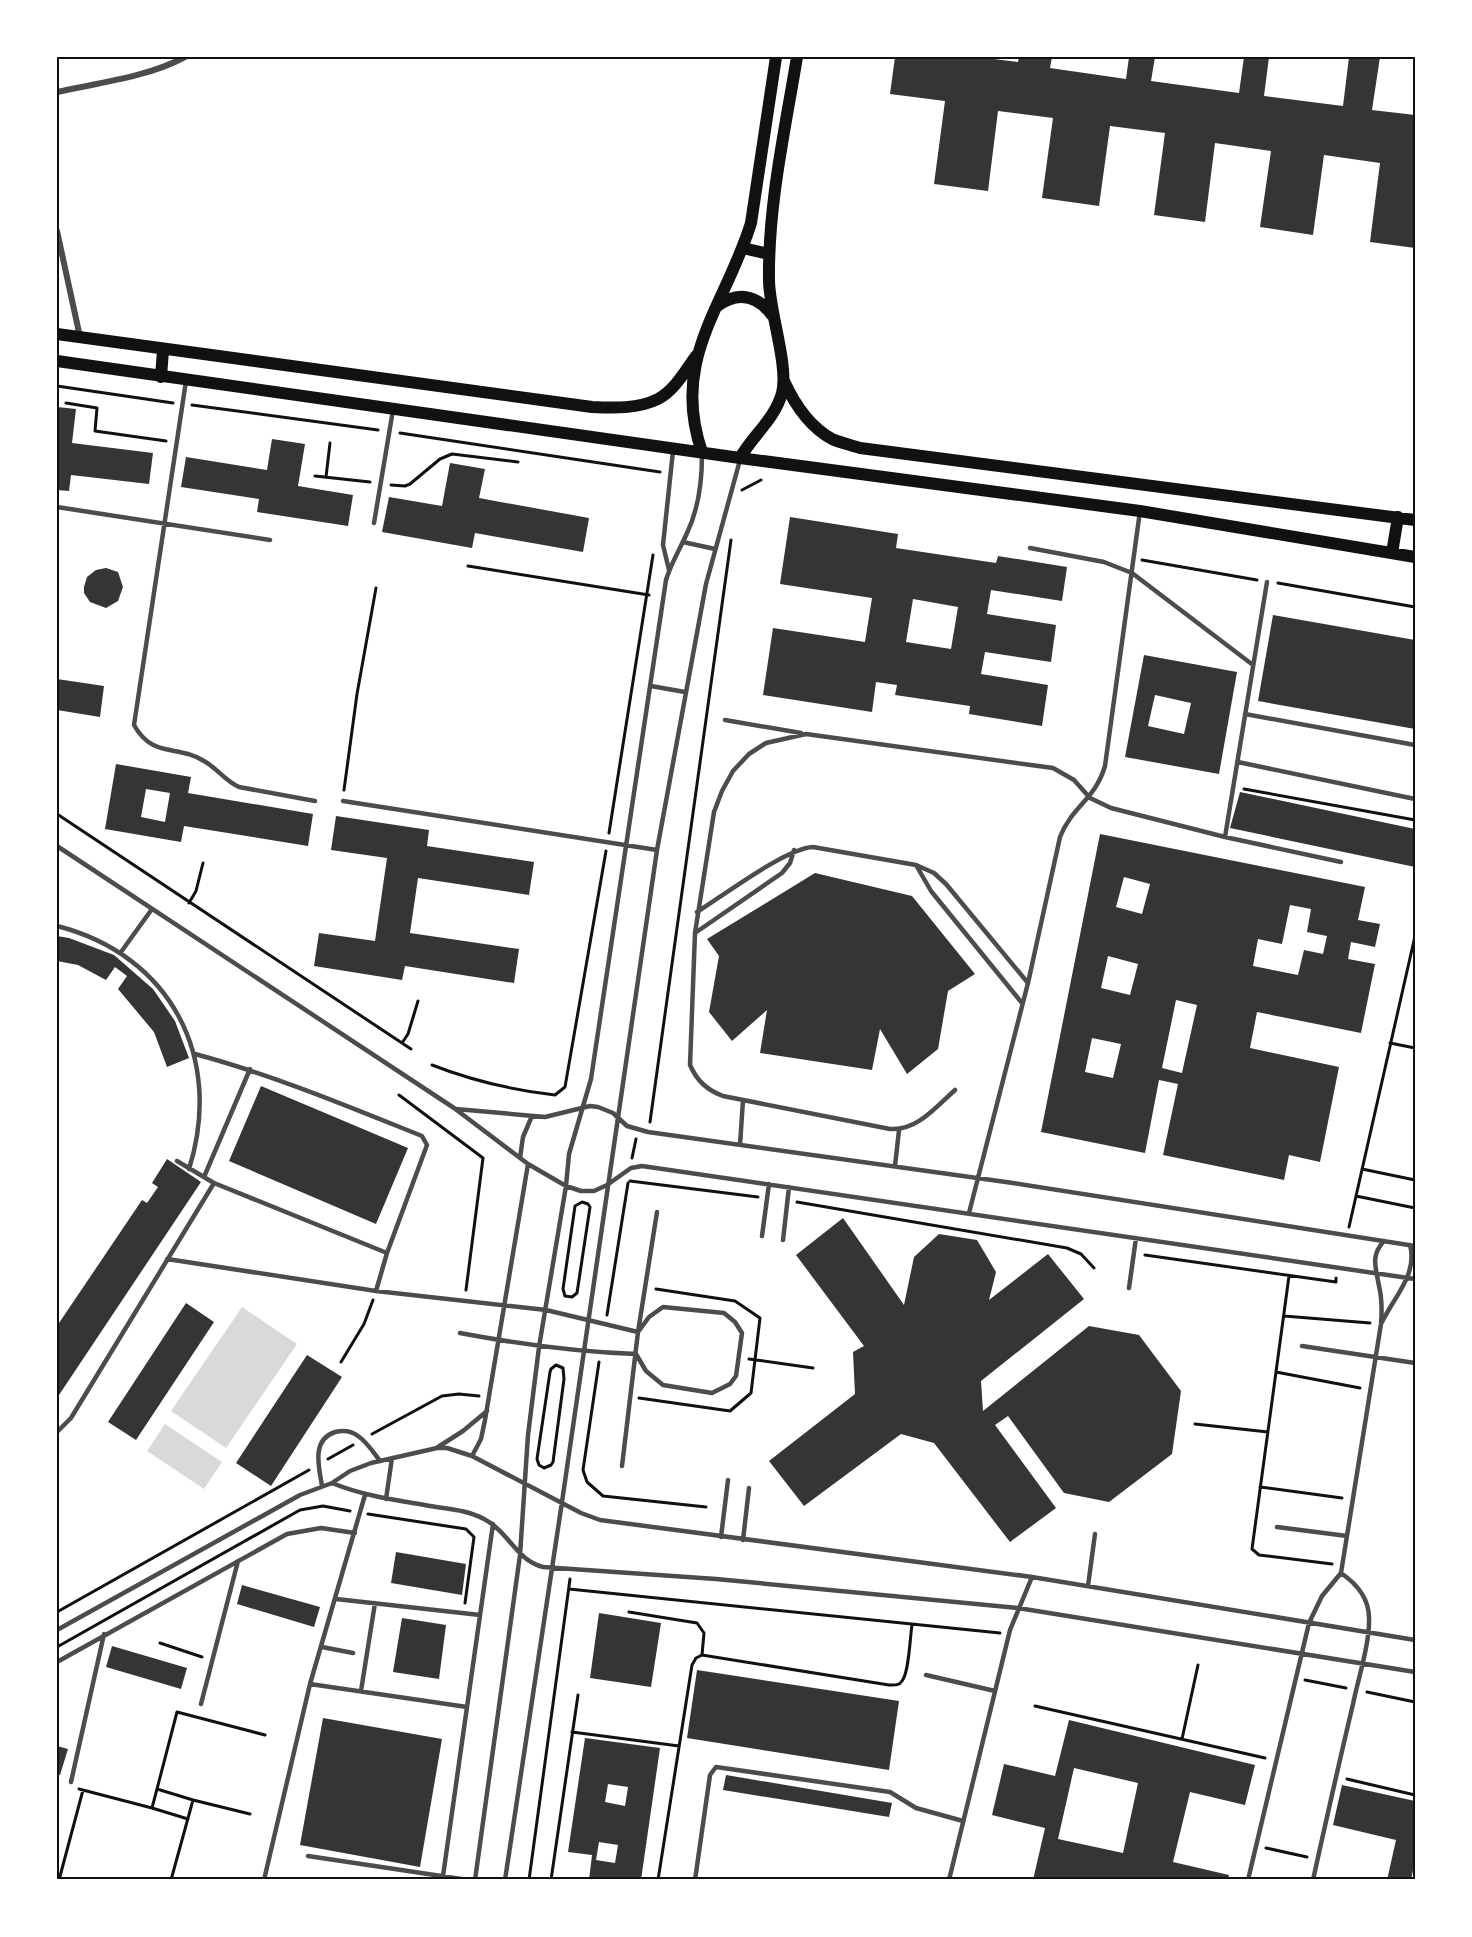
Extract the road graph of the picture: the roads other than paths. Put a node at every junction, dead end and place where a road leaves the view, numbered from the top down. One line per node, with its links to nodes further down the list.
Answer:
1 (185, 57): 4 (street)
2 (776, 57): 6 (main road)
3 (797, 57): 7 (main road)
4 (57, 92)
5 (57, 231): 9 (street)
6 (743, 249): 7 (main road); 10 (main road)
7 (769, 254): 11 (main road)
8 (57, 272): 9 (street)
9 (66, 273): 13 (street)
10 (715, 308): 11 (main road); 15 (main road)
11 (773, 316): 19 (main road)
12 (57, 334): 13 (main road)
13 (80, 338): 14 (main road)
14 (163, 350): 15 (main road); 17 (main road)
15 (696, 356): 22 (main road)
16 (57, 361): 17 (main road)
17 (161, 377): 18 (main road)
18 (186, 381): 20 (main road); 29 (lane)
19 (784, 381): 23 (main road); 26 (main road)
20 (393, 409): 21 (main road); 28 (lane)
21 (674, 448): 22 (main road); 36 (lane)
22 (702, 452): 23 (main road); 31 (lane)
23 (740, 458): 25 (main road); 33 (lane)
24 (57, 507): 29 (lane)
25 (1140, 512): 34 (main road); 37 (lane)
26 (1398, 517): 27 (main road); 34 (main road)
27 (1415, 520)
28 (374, 523)
29 (165, 524): 30 (lane); 49 (lane)
30 (270, 540)
31 (683, 542): 33 (lane); 36 (lane)
32 (1030, 548): 37 (lane)
33 (716, 549): 41 (lane)
34 (1392, 553): 35 (main road)
35 (1415, 557)
36 (669, 570): 40 (lane)
37 (1132, 573): 39 (lane); 47 (lane)
38 (1267, 582): 39 (lane)
39 (1253, 665): 42 (lane)
40 (651, 686): 41 (lane); 52 (lane)
41 (686, 692): 54 (lane)
42 (1245, 714): 45 (lane); 46 (lane)
43 (725, 720): 44 (lane)
44 (806, 734): 47 (lane); 59 (lane)
45 (1415, 745)
46 (1238, 762): 48 (lane); 51 (lane)
47 (1090, 798): 51 (lane); 63 (lane)
48 (1415, 799)
49 (315, 801)
50 (343, 801): 52 (lane)
51 (1225, 837): 56 (lane)
52 (626, 845): 54 (lane); 70 (lane)
53 (57, 846): 58 (lane)
54 (657, 850): 72 (lane)
55 (794, 850): 57 (lane); 59 (lane); 61 (lane)
56 (1341, 862)
57 (916, 866): 63 (lane); 64 (lane)
58 (152, 909): 62 (lane); 69 (lane)
59 (697, 912): 61 (lane)
60 (57, 926): 62 (lane)
61 (695, 933): 68 (lane)
62 (121, 952): 65 (lane)
63 (1028, 982): 64 (lane)
64 (1022, 1004): 81 (lane)
65 (195, 1054): 66 (lane); 79 (lane)
66 (250, 1069): 80 (lane); 94 (lane)
67 (955, 1090): 73 (lane)
68 (743, 1100): 73 (lane); 74 (lane)
69 (454, 1108): 71 (lane); 75 (lane)
70 (583, 1108): 71 (lane); 72 (lane); 85 (lane)
71 (532, 1116): 75 (lane)
72 (618, 1118): 74 (lane); 84 (lane)
73 (899, 1130): 78 (lane)
74 (740, 1145): 78 (lane)
75 (520, 1158): 77 (lane)
76 (177, 1161): 79 (lane)
77 (528, 1164): 85 (lane); 101 (lane)
78 (895, 1166): 81 (lane)
79 (189, 1169): 80 (lane)
80 (204, 1177): 82 (lane)
81 (979, 1178): 88 (lane); 92 (lane)
82 (214, 1183): 94 (lane); 95 (lane)
83 (769, 1184): 84 (lane); 86 (lane); 89 (lane)
84 (607, 1185): 85 (lane); 103 (lane)
85 (566, 1186): 102 (lane)
86 (789, 1187): 88 (lane); 91 (lane)
87 (657, 1212): 105 (lane)
88 (969, 1213): 90 (lane)
89 (762, 1236)
90 (1136, 1238): 96 (lane); 99 (lane)
91 (783, 1240)
92 (1384, 1241): 93 (lane); 96 (lane)
93 (1412, 1246): 97 (lane)
94 (387, 1253): 100 (lane)
95 (167, 1259): 100 (lane); 115 (lane)
96 (1376, 1273): 97 (lane); 104 (lane)
97 (1408, 1278): 98 (lane); 104 (lane)
98 (1415, 1281)
99 (1129, 1288)
100 (376, 1291): 101 (lane)
101 (504, 1305): 102 (lane); 107 (lane)
102 (546, 1310): 103 (lane); 109 (lane)
103 (588, 1319): 105 (lane); 110 (lane)
104 (1381, 1324): 112 (lane)
105 (638, 1332): 111 (lane); 111 (lane)
106 (460, 1333): 107 (lane)
107 (498, 1340): 109 (lane); 114 (lane)
108 (1302, 1346): 112 (lane)
109 (539, 1347): 110 (lane); 123 (lane)
110 (583, 1352): 111 (lane); 128 (lane)
111 (636, 1354): 120 (lane)
112 (1376, 1357): 113 (lane); 133 (lane)
113 (1415, 1363)
114 (487, 1411): 116 (lane); 117 (lane)
115 (57, 1432)
116 (437, 1448): 117 (lane); 118 (lane)
117 (472, 1456): 123 (lane)
118 (392, 1458): 119 (lane); 127 (lane)
119 (380, 1461): 122 (lane); 124 (lane)
120 (622, 1466)
121 (728, 1480): 134 (lane)
122 (332, 1483): 124 (lane); 126 (lane)
123 (525, 1483): 128 (lane); 136 (lane)
124 (322, 1486): 147 (lane)
125 (749, 1488): 135 (lane)
126 (365, 1496): 127 (lane); 131 (lane)
127 (386, 1499): 129 (lane)
128 (562, 1502): 134 (lane); 138 (lane)
129 (493, 1524): 136 (lane); 145 (lane)
130 (1277, 1527): 133 (lane)
131 (355, 1533): 137 (lane); 142 (lane)
132 (1095, 1534): 141 (lane)
133 (1347, 1536): 139 (lane)
134 (721, 1537): 135 (lane)
135 (743, 1540): 140 (lane)
136 (520, 1555): 138 (lane); 169 (lane)
137 (238, 1561): 149 (lane); 161 (lane)
138 (552, 1569): 144 (lane); 170 (lane)
139 (1341, 1573): 146 (lane); 148 (lane)
140 (1032, 1577): 141 (lane); 144 (lane)
141 (1088, 1586): 146 (lane)
142 (336, 1599): 143 (lane); 151 (lane)
143 (375, 1603): 145 (lane); 159 (lane)
144 (1018, 1608): 153 (lane); 160 (lane)
145 (480, 1615): 162 (lane)
146 (1309, 1623): 148 (lane); 153 (lane)
147 (57, 1630)
148 (1368, 1632): 150 (lane); 155 (lane)
149 (104, 1634): 154 (lane); 163 (lane)
150 (1415, 1640)
151 (322, 1647): 152 (lane); 158 (lane)
152 (353, 1653)
153 (1302, 1654): 155 (lane); 173 (lane)
154 (57, 1662)
155 (1362, 1663): 156 (lane); 174 (lane)
156 (1415, 1672)
157 (926, 1675): 160 (lane)
158 (310, 1684): 159 (lane); 167 (lane)
159 (361, 1691): 162 (lane)
160 (995, 1691): 164 (lane)
161 (201, 1704)
162 (467, 1707): 166 (lane)
163 (71, 1782)
164 (963, 1821): 171 (lane); 172 (lane)
165 (308, 1856): 166 (lane)
166 (443, 1876): 168 (lane)
167 (264, 1880)
168 (468, 1880)
169 (475, 1880)
170 (505, 1880)
171 (695, 1880)
172 (949, 1880)
173 (1248, 1880)
174 (1313, 1880)

